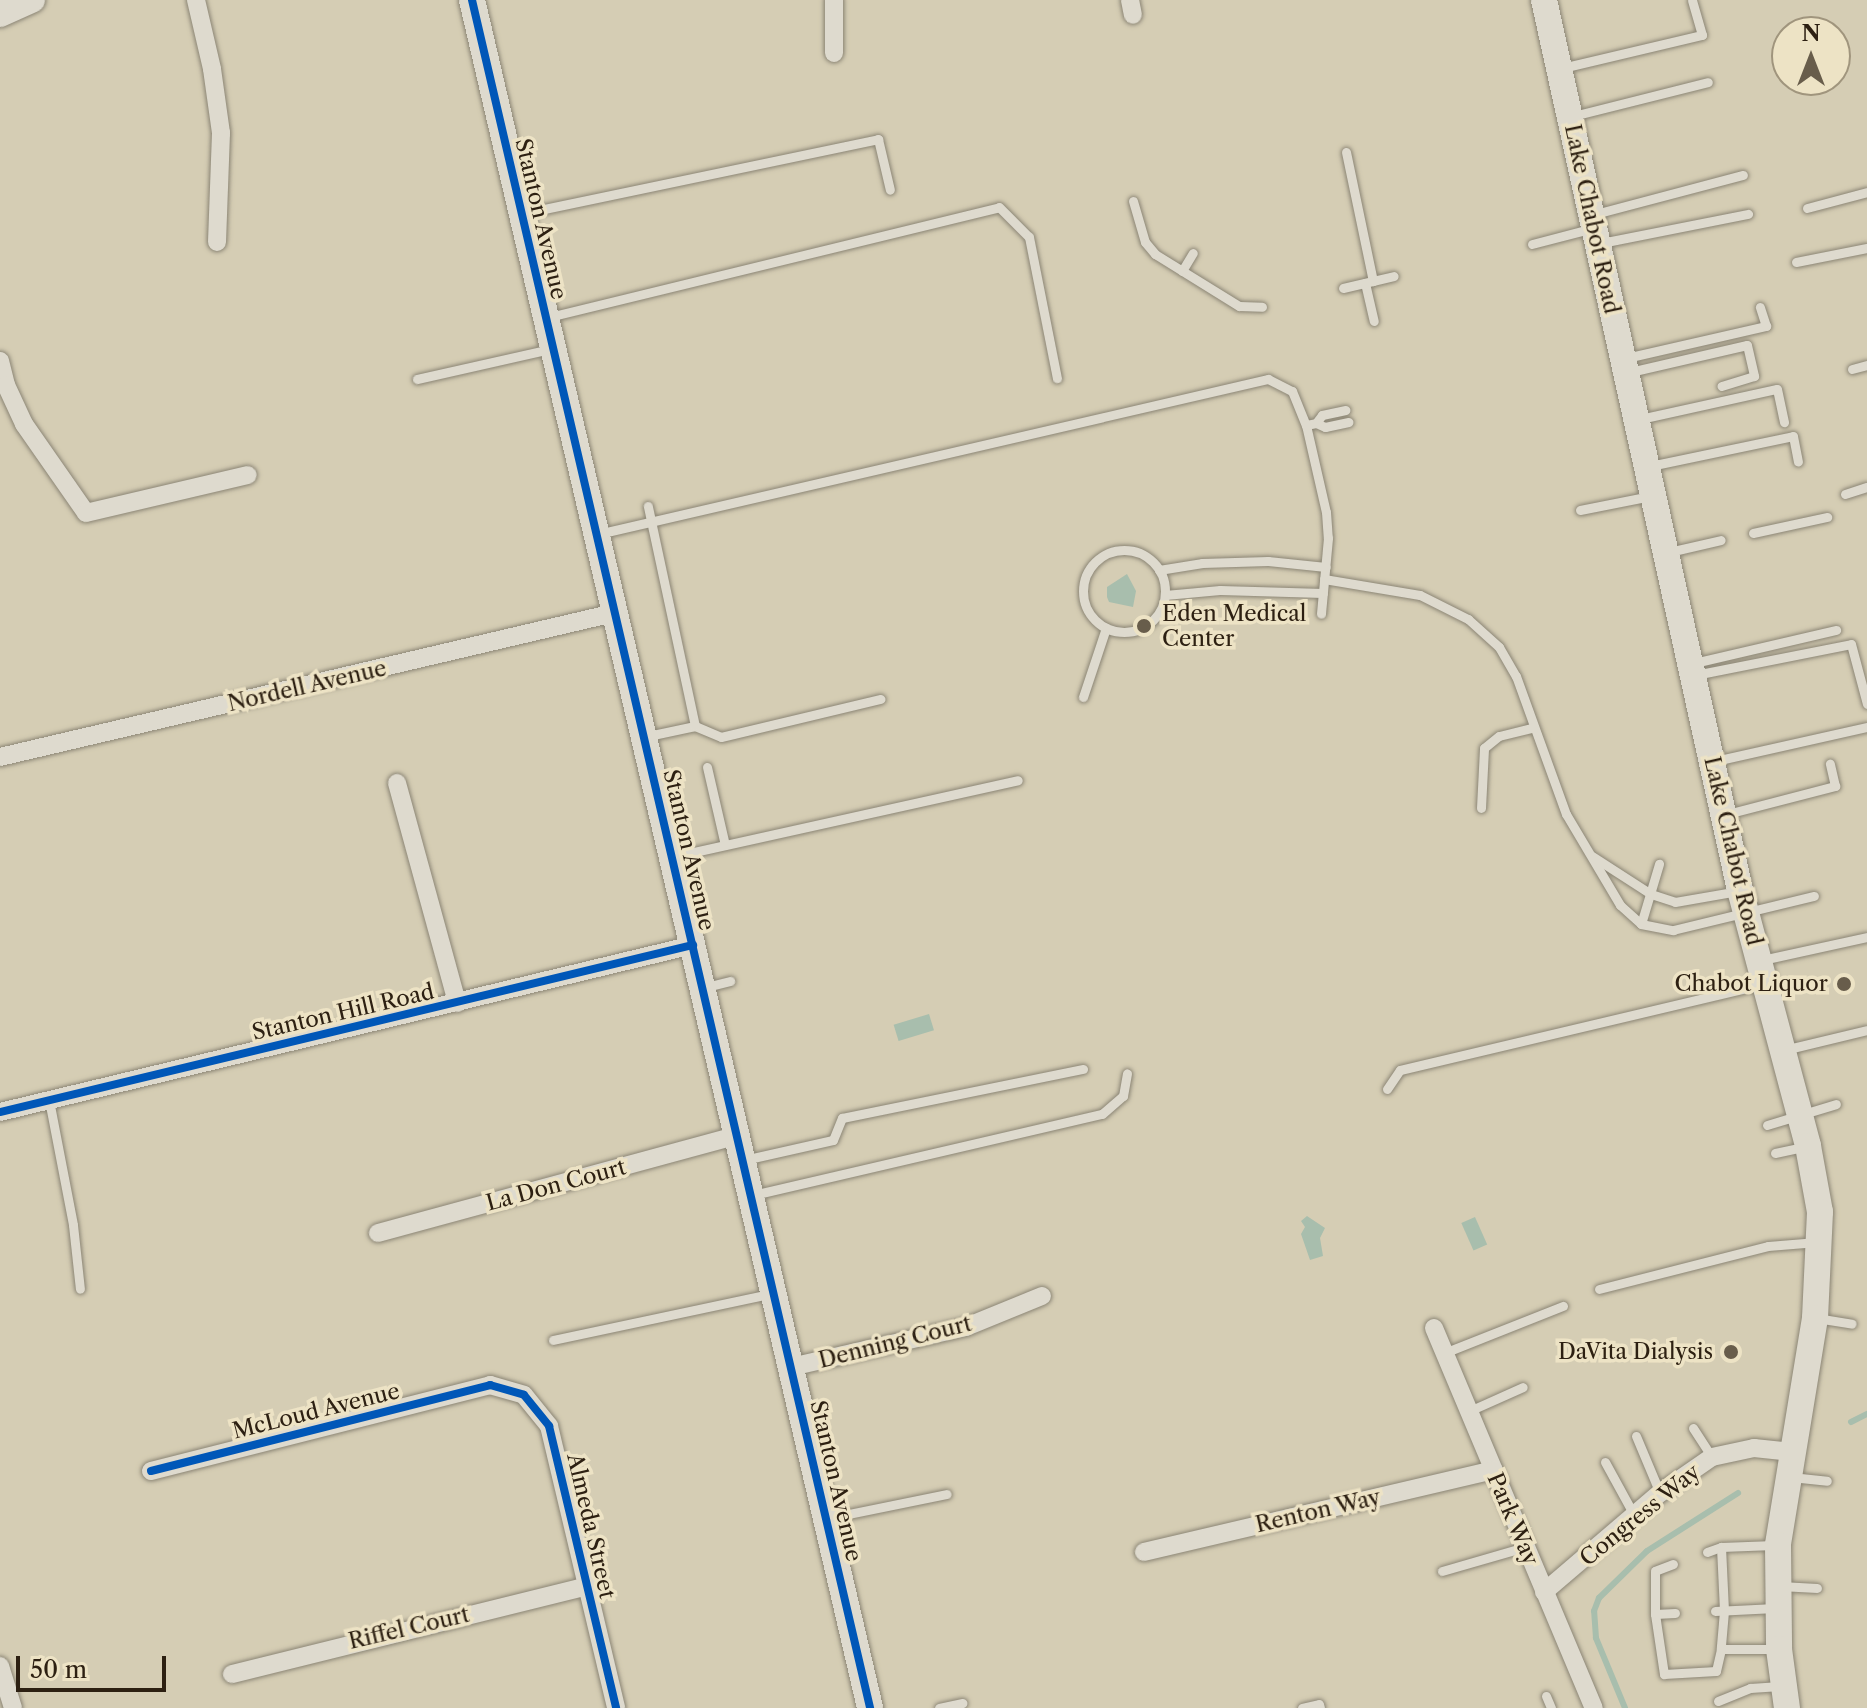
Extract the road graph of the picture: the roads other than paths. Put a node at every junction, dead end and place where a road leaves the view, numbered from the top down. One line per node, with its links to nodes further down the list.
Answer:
1 (32, 0): 7 (street)
2 (196, 0): 21 (street)
3 (834, 0): 8 (street)
4 (1544, 0): 9 (street, Lake Chabot Road)
5 (1692, 0): 9 (lane)
6 (476, 2): 18 (street, Stanton Avenue)
7 (0, 14)
8 (834, 53)
9 (1559, 68): 11 (street, Lake Chabot Road)
10 (1708, 82): 11 (lane)
11 (1570, 117): 20 (street, Lake Chabot Road)
12 (1346, 152): 28 (lane)
13 (1743, 175): 20 (lane)
14 (890, 190): 18 (lane)
15 (1867, 192): 17 (lane)
16 (1133, 201): 26 (lane)
17 (1807, 208)
18 (521, 214): 32 (street, Stanton Avenue)
19 (1748, 214): 20 (lane)
20 (1595, 229): 22 (lane); 36 (street, Lake Chabot Road)
21 (217, 242)
22 (1532, 244)
23 (1867, 248): 25 (lane)
24 (1193, 253): 26 (lane)
25 (1796, 262)
26 (1182, 271): 30 (lane)
27 (1394, 276): 28 (lane)
28 (1369, 282): 29 (lane); 33 (lane)
29 (1343, 288)
30 (1262, 307)
31 (1760, 307): 36 (lane)
32 (546, 318): 34 (street, Stanton Avenue); 39 (lane)
33 (1374, 321)
34 (553, 349): 40 (lane); 58 (street, Stanton Avenue)
35 (0, 361): 49 (street)
36 (1625, 365): 41 (lane); 43 (street, Lake Chabot Road)
37 (1867, 365): 38 (lane)
38 (1852, 369)
39 (1057, 378)
40 (417, 379)
41 (1721, 386)
42 (1345, 410): 46 (lane)
43 (1637, 420): 45 (lane); 48 (street, Lake Chabot Road)
44 (1348, 422): 46 (lane)
45 (1784, 422)
46 (1311, 424): 56 (lane); 61 (lane)
47 (1798, 462): 48 (lane)
48 (1647, 467): 52 (street, Lake Chabot Road)
49 (248, 475)
50 (1867, 487): 51 (lane)
51 (1845, 494)
52 (1653, 496): 54 (lane); 60 (street, Lake Chabot Road)
53 (648, 506): 56 (lane)
54 (1580, 510)
55 (1827, 517): 57 (lane)
56 (651, 522): 58 (lane); 74 (lane)
57 (1753, 533)
58 (596, 535): 66 (street, Stanton Avenue)
59 (1721, 540): 60 (lane)
60 (1666, 553): 70 (street, Lake Chabot Road)
61 (1326, 567): 62 (lane); 63 (lane)
62 (1159, 570): 65 (lane); 68 (lane)
63 (1324, 579): 64 (lane); 75 (lane)
64 (1323, 593): 65 (lane); 67 (lane)
65 (1165, 595): 68 (lane)
66 (614, 613): 77 (street, Stanton Avenue); 78 (street, Nordell Avenue)
67 (1321, 614)
68 (1106, 628): 71 (lane)
69 (1836, 630): 70 (lane)
70 (1692, 670): 73 (lane); 79 (street, Lake Chabot Road)
71 (1083, 697)
72 (881, 699): 74 (lane)
73 (1867, 704)
74 (695, 726): 77 (lane)
75 (1534, 727): 84 (lane); 87 (lane)
76 (1867, 727): 79 (lane)
77 (644, 737): 88 (street, Stanton Avenue)
78 (0, 757)
79 (1712, 762): 85 (street, Lake Chabot Road)
80 (1830, 764): 85 (lane)
81 (707, 767): 86 (lane)
82 (1018, 780): 86 (lane)
83 (397, 783): 99 (street)
84 (1481, 808)
85 (1724, 815): 92 (street, Lake Chabot Road)
86 (725, 845): 88 (lane)
87 (1589, 854): 90 (lane); 93 (lane)
88 (672, 857): 95 (street, Stanton Avenue)
89 (1659, 864): 90 (lane)
90 (1651, 894): 92 (lane); 93 (lane)
91 (1814, 896): 92 (lane)
92 (1743, 901): 93 (lane); 96 (street, Lake Chabot Road)
93 (1641, 924)
94 (1867, 937): 96 (lane)
95 (693, 945): 98 (street, Stanton Avenue); 99 (street, Stanton Hill Road)
96 (1762, 972): 101 (street, Lake Chabot Road); 104 (lane)
97 (730, 981): 98 (lane)
98 (703, 988): 111 (street, Stanton Avenue)
99 (457, 1003): 105 (street, Stanton Hill Road)
100 (1867, 1030): 101 (lane)
101 (1781, 1050): 108 (street, Lake Chabot Road)
102 (1083, 1069): 111 (lane)
103 (1127, 1073): 113 (lane)
104 (1387, 1089)
105 (49, 1100): 107 (street, Stanton Hill Road); 116 (lane)
106 (1836, 1104): 108 (lane)
107 (0, 1112)
108 (1800, 1116): 109 (lane); 110 (street, Lake Chabot Road)
109 (1767, 1125)
110 (1808, 1146): 112 (lane); 115 (street, Lake Chabot Road)
111 (737, 1148): 113 (street, Stanton Avenue); 114 (street, La Don Court)
112 (1775, 1153)
113 (749, 1195): 118 (street, Stanton Avenue)
114 (378, 1233)
115 (1821, 1242): 117 (lane); 121 (street, Lake Chabot Road)
116 (80, 1289)
117 (1599, 1289)
118 (773, 1293): 124 (lane); 126 (street, Stanton Avenue)
119 (1042, 1296): 126 (street, Denning Court)
120 (1563, 1306): 125 (lane)
121 (1815, 1318): 122 (lane); 134 (street, Lake Chabot Road)
122 (1852, 1324)
123 (1434, 1328): 125 (street, Park Way)
124 (553, 1340)
125 (1444, 1353): 129 (street, Park Way)
126 (791, 1367): 141 (street, Stanton Avenue)
127 (490, 1385): 136 (street, McLoud Avenue); 149 (street, Almeda Street)
128 (1523, 1387): 129 (lane)
129 (1467, 1412): 135 (street, Park Way)
130 (1693, 1428): 132 (lane)
131 (1636, 1436): 138 (lane)
132 (1712, 1457): 134 (street, Congress Way); 138 (street, Congress Way)
133 (1605, 1462): 140 (lane)
134 (1788, 1464): 137 (lane); 142 (street, Lake Chabot Road)
135 (1493, 1470): 143 (street, Park Way); 145 (street, Renton Way)
136 (151, 1471)
137 (1827, 1481)
138 (1660, 1493): 140 (street, Congress Way)
139 (947, 1494): 141 (lane)
140 (1634, 1515): 151 (street, Congress Way)
141 (826, 1519): 166 (street, Stanton Avenue)
142 (1778, 1545): 144 (lane); 152 (street, Lake Chabot Road)
143 (1525, 1547): 148 (lane); 151 (street, Park Way)
144 (1721, 1547): 146 (lane); 153 (lane)
145 (1144, 1552)
146 (1707, 1552)
147 (1673, 1564): 155 (lane)
148 (1442, 1571)
149 (587, 1586): 159 (street, Riffel Court); 165 (street, Almeda Street)
150 (1817, 1588): 152 (lane)
151 (1544, 1592): 171 (street, Park Way)
152 (1777, 1597): 153 (lane); 157 (street, Lake Chabot Road)
153 (1719, 1611): 156 (lane)
154 (1675, 1613): 155 (lane)
155 (1655, 1614): 156 (lane)
156 (1721, 1649): 157 (lane)
157 (1779, 1649): 161 (street, Lake Chabot Road)
158 (0, 1666): 164 (street)
159 (232, 1674)
160 (1546, 1696): 170 (lane)
161 (1785, 1697): 162 (lane)
162 (1718, 1701)
163 (962, 1703): 167 (lane)
164 (13, 1708)
165 (616, 1708)
166 (870, 1708)
167 (939, 1708)
168 (1302, 1708): 169 (lane)
169 (1320, 1708)
170 (1551, 1708)
171 (1594, 1708)

